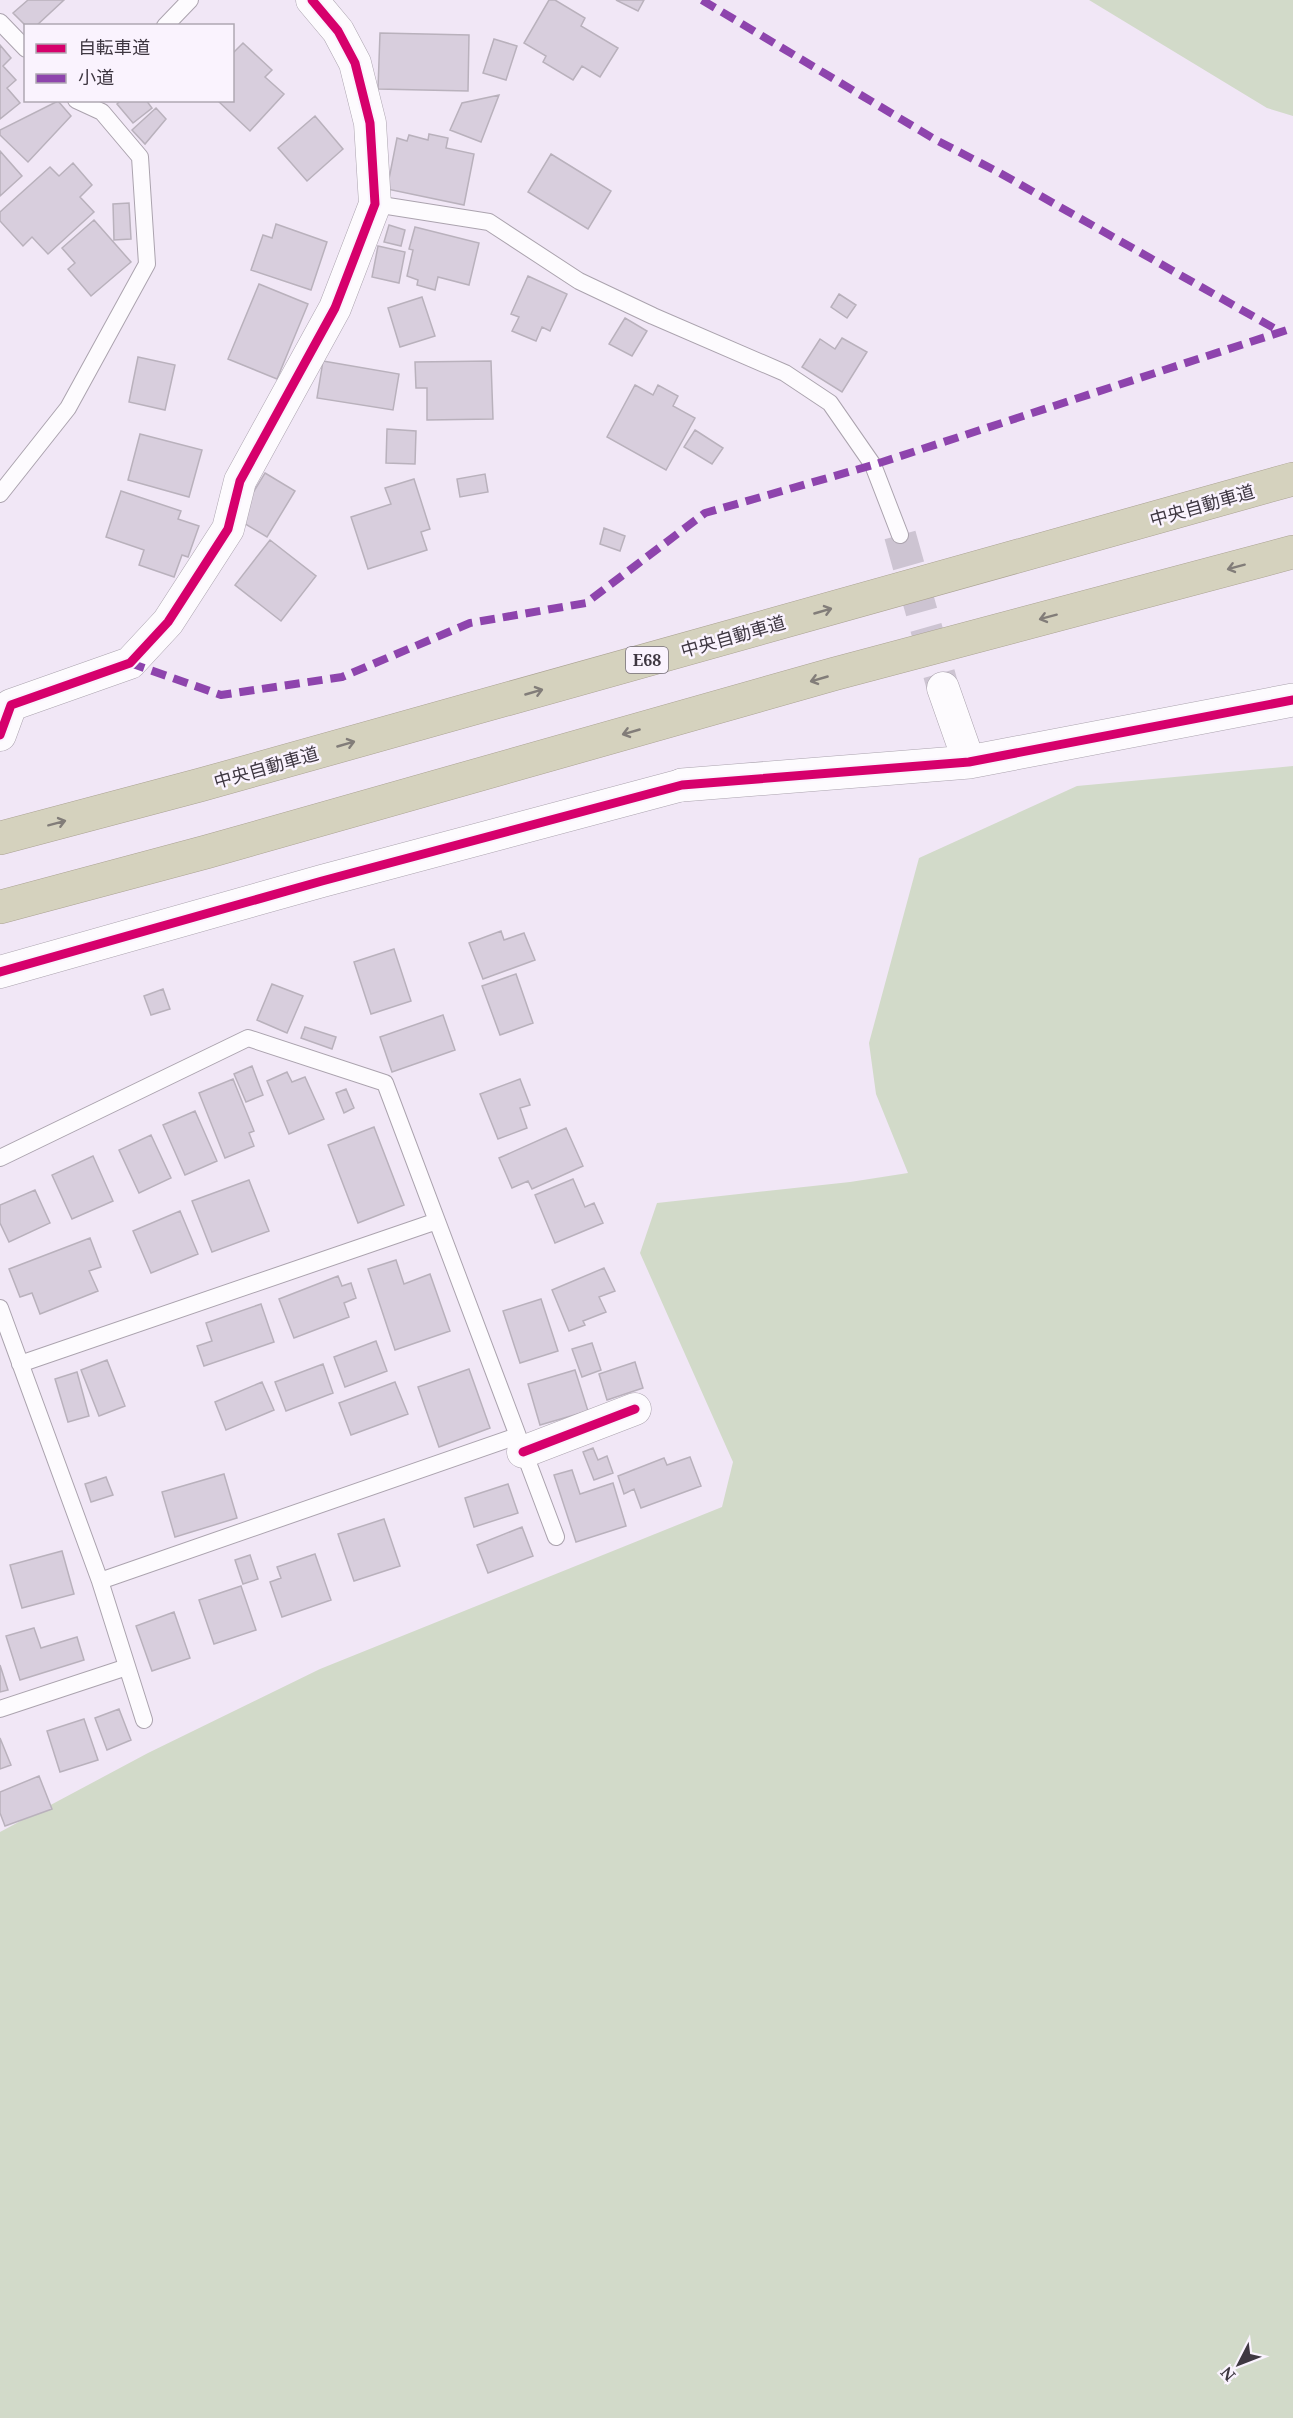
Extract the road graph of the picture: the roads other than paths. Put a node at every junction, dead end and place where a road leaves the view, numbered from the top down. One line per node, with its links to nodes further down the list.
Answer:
1 (190, 0): 4 (lane)
2 (312, 0): 7 (street)
3 (0, 22): 5 (lane)
4 (167, 24)
5 (24, 47)
6 (85, 102): 9 (lane)
7 (375, 204): 10 (lane); 14 (street)
8 (1293, 479): 17 (highway, 中央自動車道 / E68, one-way to 8)
9 (0, 494)
10 (900, 535)
11 (1293, 552): 18 (highway, one-way to 18)
12 (943, 688): 15 (street)
13 (1293, 700): 15 (street)
14 (0, 735)
15 (969, 762): 16 (street)
16 (682, 785): 19 (street)
17 (0, 838)
18 (0, 907)
19 (0, 972)
20 (0, 1158): 21 (lane)
21 (437, 1221): 23 (lane); 25 (lane)
22 (0, 1308): 23 (lane)
23 (21, 1364): 27 (lane)
24 (635, 1409): 25 (street)
25 (520, 1444): 26 (lane); 27 (lane)
26 (556, 1537)
27 (100, 1581): 28 (lane)
28 (127, 1667): 29 (lane); 30 (lane)
29 (0, 1709)
30 (144, 1720)

